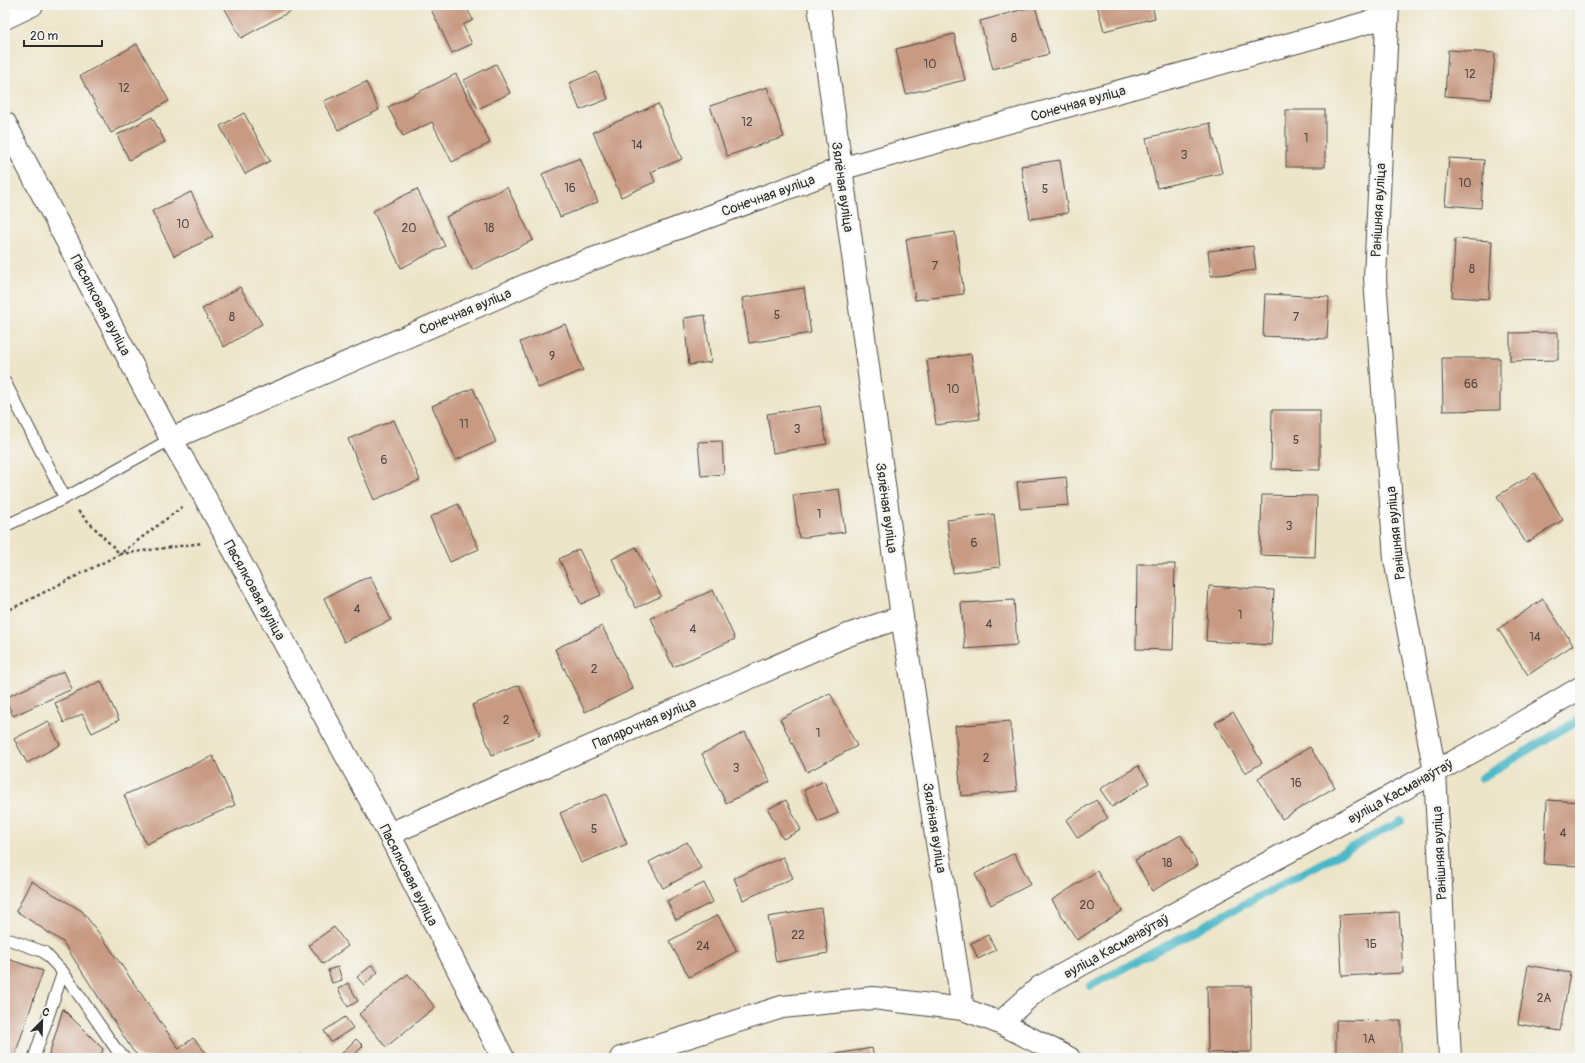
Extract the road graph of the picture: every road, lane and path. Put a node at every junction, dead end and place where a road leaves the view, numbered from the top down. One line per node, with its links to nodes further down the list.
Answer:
1 (32, 5): 4 (street)
2 (819, 5): 6 (street, Зялёная вуліца)
3 (1387, 11): 6 (street, Сонечная вуліца); 17 (street, Ранішняя вуліца)
4 (5, 18)
5 (5, 123): 8 (street, Пасялковая вуліца)
6 (840, 169): 8 (street, Сонечная вуліца); 15 (street, Зялёная вуліца)
7 (5, 382): 10 (lane)
8 (171, 439): 9 (street, Пасялковая вуліца); 10 (lane)
9 (202, 492): 12 (street, Пасялковая вуліца); 13 (path)
10 (65, 498): 11 (lane); 13 (path)
11 (5, 526)
12 (227, 539): 13 (path); 18 (street, Пасялковая вуліца)
13 (120, 554): 14 (path)
14 (5, 612)
15 (902, 617): 18 (street, Папярочная вуліца); 21 (street, Зялёная вуліца)
16 (1580, 688): 17 (street, вуліца Касманаўтаў)
17 (1435, 772): 22 (street, вуліца Касманаўтаў); 29 (street, Ранішняя вуліца)
18 (389, 834): 26 (street, Пасялковая вуліца)
19 (5, 938): 20 (lane)
20 (64, 972): 23 (lane); 24 (lane)
21 (963, 1009): 22 (street); 27 (street)
22 (1000, 1023): 28 (street)
23 (115, 1053): 25 (lane)
24 (34, 1058)
25 (125, 1058)
26 (503, 1058)
27 (621, 1058)
28 (1069, 1058)
29 (1450, 1058)

